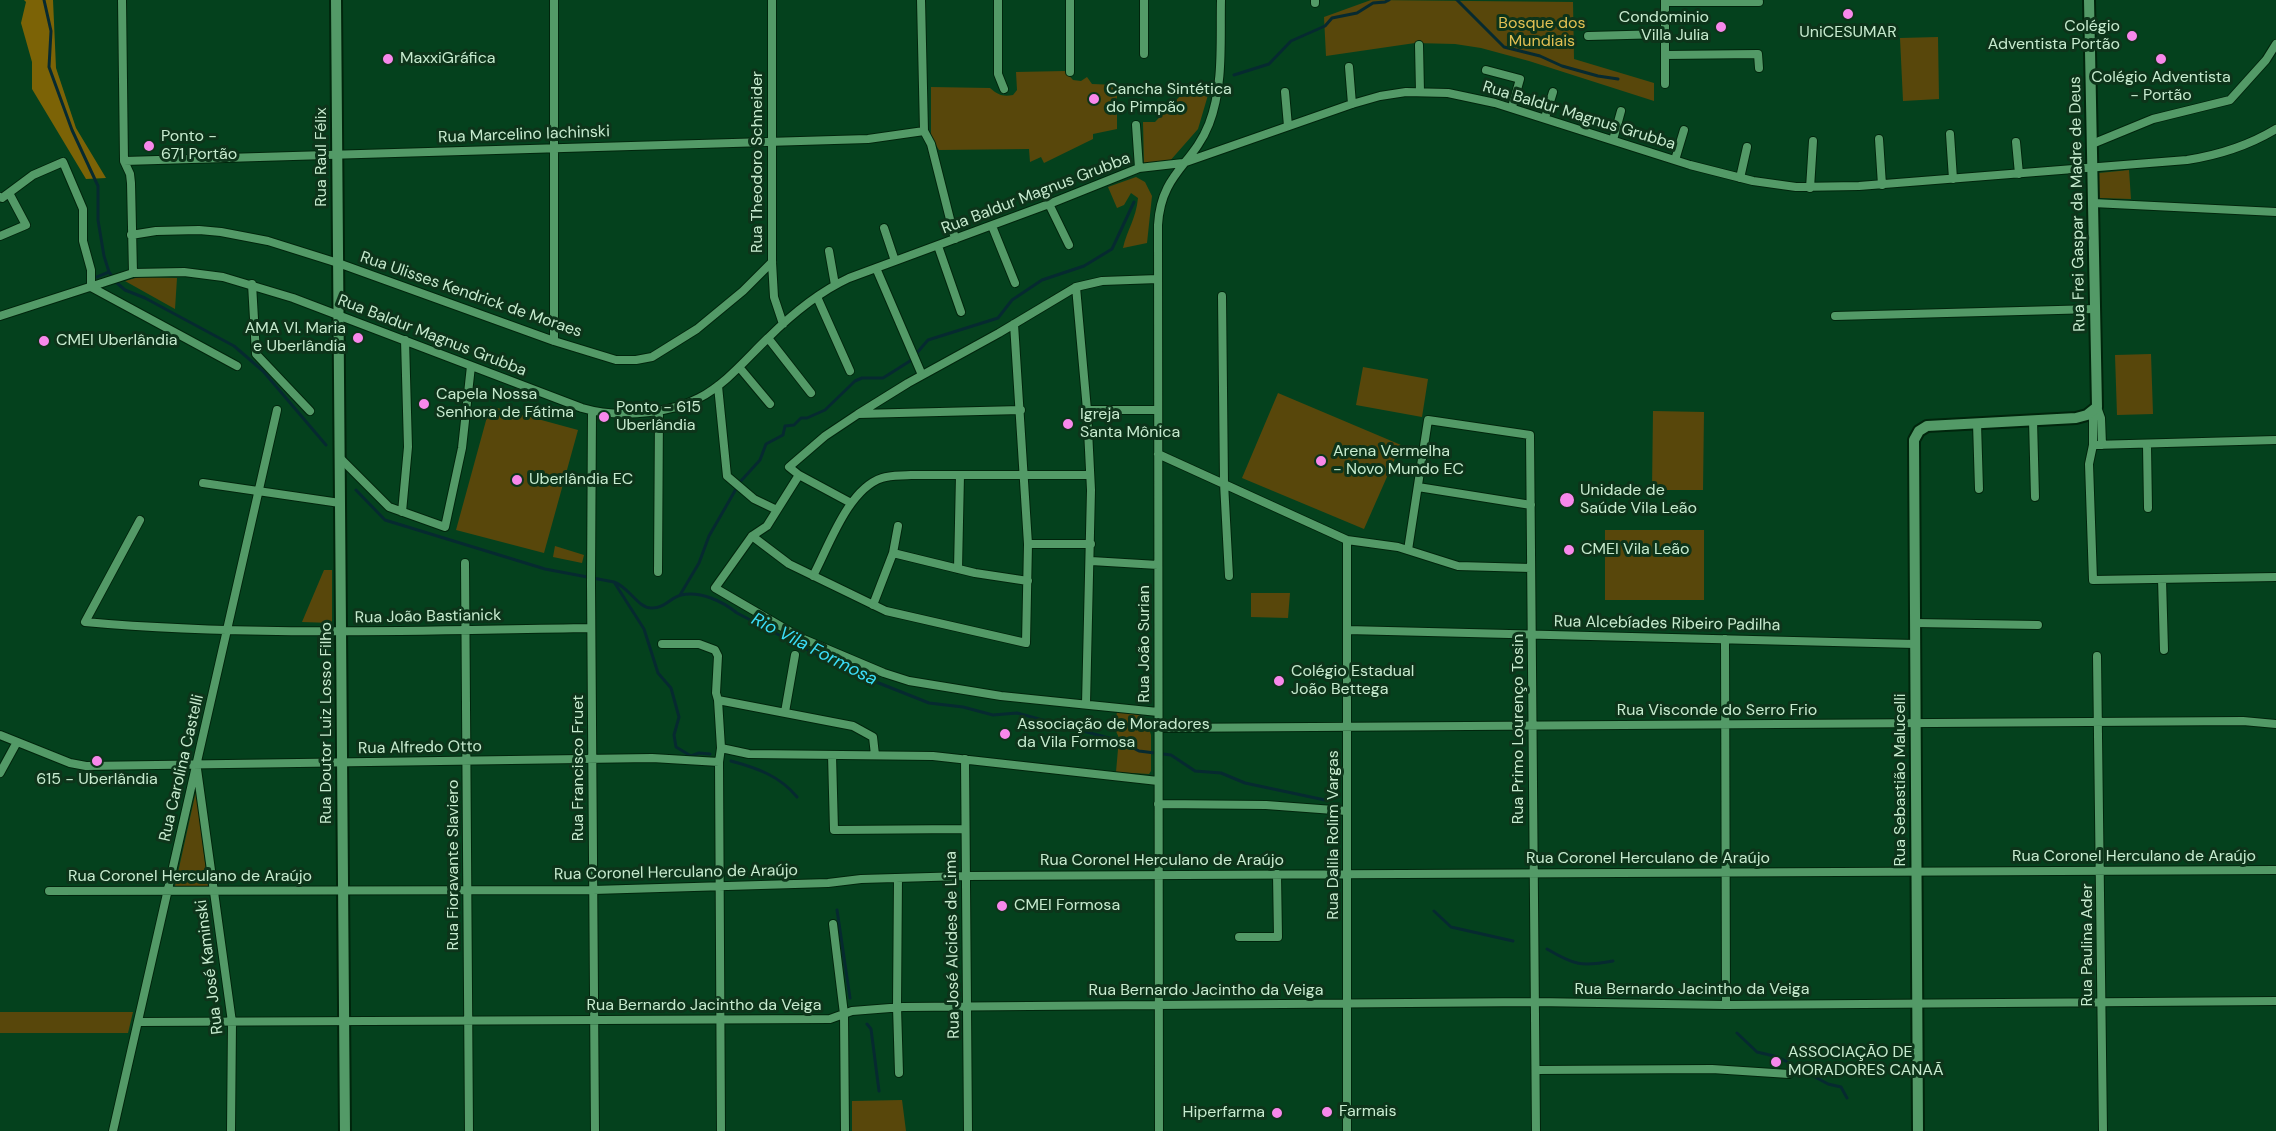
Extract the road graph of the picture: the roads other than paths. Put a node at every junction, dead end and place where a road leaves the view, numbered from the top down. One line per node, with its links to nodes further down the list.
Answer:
1 (122, 0): 48 (street)
2 (336, 0): 46 (street, Rua Raul Félix)
3 (554, 0): 45 (street)
4 (772, 0): 41 (street, Rua Theodoro Schneider)
5 (921, 0): 36 (street)
6 (998, 0): 24 (street)
7 (1070, 0): 22 (street)
8 (1144, 0): 17 (street)
9 (1221, 0): 49 (street, Rua João Surian)
10 (2089, 0): 43 (street, Rua Frei Gaspar da Madre de Deus)
11 (1665, 1): 12 (street); 13 (street)
12 (1759, 2)
13 (1665, 34): 14 (street); 18 (street)
14 (1588, 36)
15 (2276, 44): 43 (street)
16 (1419, 45): 26 (street)
17 (1143, 54)
18 (1665, 55): 20 (street); 23 (street)
19 (1348, 67): 28 (street)
20 (1759, 68)
21 (1486, 70): 29 (street)
22 (1070, 72)
23 (1665, 84)
24 (1004, 89)
25 (1285, 92): 33 (street)
26 (1420, 92): 28 (street, Rua Baldur Magnus Grubba); 29 (street, Rua Baldur Magnus Grubba)
27 (1553, 92): 31 (street)
28 (1352, 104): 33 (street, Rua Baldur Magnus Grubba)
29 (1512, 107): 31 (street, Rua Baldur Magnus Grubba)
30 (1621, 111): 39 (street)
31 (1545, 118): 39 (street, Rua Baldur Magnus Grubba)
32 (1136, 125): 50 (street)
33 (1288, 126): 49 (street, Rua Baldur Magnus Grubba)
34 (2276, 129): 51 (street, Rua Baldur Magnus Grubba)
35 (1684, 130): 47 (street)
36 (924, 131): 41 (street, Rua Marcelino Iachinski); 66 (street)
37 (1950, 134): 54 (street)
38 (1879, 139): 55 (street)
39 (1613, 140): 47 (street, Rua Baldur Magnus Grubba)
40 (1813, 141): 56 (street)
41 (773, 142): 45 (street, Rua Marcelino Iachinski); 71 (street, Rua Theodoro Schneider)
42 (2016, 142): 52 (street)
43 (2092, 144): 51 (street, Rua Frei Gaspar da Madre de Deus)
44 (1747, 147): 53 (street)
45 (554, 148): 46 (street, Rua Marcelino Iachinski); 92 (street)
46 (337, 155): 48 (street, Rua Marcelino Iachinski); 72 (street, Rua Raul Félix)
47 (1675, 160): 53 (street, Rua Baldur Magnus Grubba)
48 (124, 161): 64 (street)
49 (1183, 163): 50 (street, Rua Baldur Magnus Grubba); 75 (street, Rua João Surian)
50 (1139, 168): 60 (street, Rua Baldur Magnus Grubba)
51 (2092, 168): 52 (street, Rua Baldur Magnus Grubba); 59 (street, Rua Frei Gaspar da Madre de Deus)
52 (2019, 174): 54 (street, Rua Baldur Magnus Grubba)
53 (1740, 178): 56 (street, Rua Baldur Magnus Grubba)
54 (1953, 179): 55 (street, Rua Baldur Magnus Grubba)
55 (1882, 184): 56 (street, Rua Baldur Magnus Grubba)
56 (1810, 188)
57 (9, 193): 58 (street); 65 (street); 79 (street)
58 (0, 197)
59 (2093, 203): 61 (street); 83 (street, Rua Frei Gaspar da Madre de Deus)
60 (1049, 204): 62 (street, Rua Baldur Magnus Grubba); 67 (street)
61 (2276, 212)
62 (992, 226): 66 (street, Rua Baldur Magnus Grubba); 76 (street)
63 (884, 228): 70 (street)
64 (131, 234): 72 (street, Rua Ulisses Kendrick de Moraes); 74 (street)
65 (0, 236)
66 (955, 240): 68 (street, Rua Baldur Magnus Grubba)
67 (1069, 245)
68 (938, 246): 70 (street, Rua Baldur Magnus Grubba); 84 (street)
69 (829, 251): 78 (street)
70 (895, 261): 73 (street, Rua Baldur Magnus Grubba)
71 (771, 262): 88 (street, Rua Theodoro Schneider); 92 (street, Rua Ulisses Kendrick de Moraes)
72 (338, 263): 85 (street, Rua Raul Félix); 92 (street, Rua Ulisses Kendrick de Moraes)
73 (876, 268): 78 (street, Rua Baldur Magnus Grubba); 97 (street)
74 (133, 273): 77 (street, Rua Baldur Magnus Grubba); 79 (street, Rua Baldur Magnus Grubba)
75 (1158, 279): 80 (street); 105 (street, Rua João Surian)
76 (1015, 283)
77 (252, 284): 85 (street, Rua Baldur Magnus Grubba); 106 (street)
78 (835, 285): 82 (street, Rua Baldur Magnus Grubba)
79 (91, 287): 86 (street, Rua Baldur Magnus Grubba); 93 (street)
80 (1076, 287): 89 (street); 104 (street)
81 (1222, 296): 122 (street)
82 (817, 297): 88 (street, Rua Baldur Magnus Grubba); 96 (street)
83 (2095, 309): 87 (street); 101 (street, Rua Frei Gaspar da Madre de Deus)
84 (961, 312)
85 (339, 315): 91 (street, Rua Baldur Magnus Grubba); 116 (street, Rua Doutor Luiz Losso Filho)
86 (3, 316)
87 (1835, 316)
88 (783, 324): 90 (street, Rua Baldur Magnus Grubba)
89 (1014, 324): 97 (street); 103 (street)
90 (768, 338): 95 (street, Rua Baldur Magnus Grubba); 99 (street)
91 (405, 340): 94 (street, Rua Baldur Magnus Grubba); 132 (street)
92 (554, 341)
93 (237, 366)
94 (471, 366): 107 (street, Rua Baldur Magnus Grubba); 132 (street)
95 (738, 367): 98 (street, Rua Baldur Magnus Grubba); 100 (street)
96 (850, 371)
97 (922, 375): 109 (street)
98 (718, 386): 108 (street, Rua Baldur Magnus Grubba); 131 (street)
99 (811, 393)
100 (770, 404)
101 (2097, 407): 110 (street); 113 (street, Rua Frei Gaspar da Madre de Deus)
102 (278, 410): 125 (street, Rua Carolina Castelli)
103 (1021, 410): 109 (street); 119 (street)
104 (1087, 410): 105 (street); 120 (street)
105 (1158, 410): 115 (street, Rua João Surian)
106 (310, 411)
107 (592, 411): 108 (street, Rua Baldur Magnus Grubba); 155 (street, Rua Francisco Fruet)
108 (659, 411): 146 (street)
109 (858, 414): 117 (street)
110 (2033, 420): 111 (street); 126 (street)
111 (1977, 423): 124 (street); 153 (street, Rua Sebastião Malucelli)
112 (2276, 440): 114 (street)
113 (2098, 445): 114 (street); 150 (street, Rua Frei Gaspar da Madre de Deus)
114 (2147, 445): 130 (street)
115 (1158, 454): 122 (street); 143 (street, Rua João Surian)
116 (340, 458): 127 (street, Rua Doutor Luiz Losso Filho); 132 (street)
117 (799, 475): 128 (street); 131 (street)
118 (960, 475): 119 (street); 128 (street); 145 (street)
119 (1026, 475): 120 (street); 137 (street)
120 (1090, 475): 138 (street)
121 (203, 483): 125 (street)
122 (1224, 483): 136 (street); 148 (street)
123 (1418, 487): 129 (street); 129 (street, Rua Primo Lourenço Tosin); 139 (street)
124 (1979, 489)
125 (259, 491): 127 (street); 156 (street, Rua Carolina Castelli)
126 (2035, 497)
127 (340, 503): 159 (street, Rua Doutor Luiz Losso Filho)
128 (851, 503): 147 (street)
129 (1531, 505): 144 (street, Rua Primo Lourenço Tosin)
130 (2148, 508)
131 (777, 510): 135 (street)
132 (402, 512)
133 (140, 520): 156 (street, Rua João Bastianick)
134 (898, 526): 140 (street)
135 (752, 536): 147 (street); 168 (street)
136 (1347, 540): 139 (street); 158 (street, Rua Dalila Rolim Vargas)
137 (1028, 544): 138 (street); 151 (street)
138 (1091, 544): 141 (street)
139 (1408, 550): 144 (street)
140 (893, 553): 145 (street); 152 (street)
141 (1091, 561): 143 (street); 168 (street)
142 (465, 563): 157 (street, Rua Fioravante Slaviero)
143 (1158, 565): 169 (street, Rua João Surian)
144 (1531, 568): 160 (street, Rua Primo Lourenço Tosin)
145 (958, 569): 151 (street)
146 (658, 572)
147 (813, 576): 152 (street)
148 (1229, 576)
149 (2276, 577): 150 (street)
150 (2162, 579): 164 (street)
151 (1028, 581): 152 (street)
152 (873, 605)
153 (1915, 623): 154 (street); 163 (street, Rua Sebastião Malucelli)
154 (2038, 626)
155 (591, 628): 157 (street, Rua João Bastianick); 183 (street, Rua Francisco Fruet)
156 (227, 630): 159 (street, Rua João Bastianick); 187 (street, Rua Carolina Castelli)
157 (466, 630): 159 (street, Rua João Bastianick); 185 (street, Rua Fioravante Slaviero)
158 (1347, 630): 160 (street, Rua Alcebíades Ribeiro Padilha); 176 (street, Rua Dalila Rolim Vargas)
159 (341, 632): 186 (street, Rua Doutor Luiz Losso Filho)
160 (1532, 635): 161 (street, Rua Alcebíades Ribeiro Padilha); 175 (street, Rua Primo Lourenço Tosin)
161 (1725, 639): 163 (street, Rua Alcebíades Ribeiro Padilha); 173 (street)
162 (662, 644): 167 (street)
163 (1915, 644): 172 (street, Rua Sebastião Malucelli)
164 (2164, 650)
165 (795, 655): 170 (street)
166 (2097, 656): 171 (street)
167 (718, 700): 170 (street); 180 (street)
168 (1086, 704): 169 (street)
169 (1158, 711): 177 (street, Rua João Surian)
170 (785, 712): 182 (street)
171 (2099, 722): 172 (street, Rua Visconde do Serro Frio); 174 (street, Rua Visconde do Serro Frio); 194 (street, Rua Paulina Ader)
172 (1915, 723): 173 (street, Rua Visconde do Serro Frio); 195 (street, Rua Sebastião Malucelli)
173 (1725, 724): 175 (street, Rua Visconde do Serro Frio); 197 (street)
174 (2276, 724)
175 (1533, 725): 176 (street, Rua Visconde do Serro Frio); 196 (street, Rua Primo Lourenço Tosin)
176 (1347, 727): 177 (street, Rua Visconde do Serro Frio); 191 (street, Rua Dalila Rolim Vargas)
177 (1158, 728): 189 (street, Rua João Surian)
178 (0, 735): 179 (street, Rua Alfredo Otto)
179 (17, 742): 187 (street, Rua Alfredo Otto); 188 (street)
180 (720, 755): 181 (street, Rua Alfredo Otto); 183 (street, Rua Alfredo Otto); 203 (street)
181 (832, 755): 182 (street, Rua Alfredo Otto); 192 (street)
182 (875, 755): 184 (street, Rua Alfredo Otto)
183 (592, 759): 185 (street, Rua Alfredo Otto); 207 (street, Rua Francisco Fruet)
184 (964, 759): 189 (street, Rua Alfredo Otto); 192 (street, Rua José Alcides de Lima)
185 (467, 761): 186 (street, Rua Alfredo Otto); 206 (street, Rua Fioravante Slaviero)
186 (342, 762): 187 (street, Rua Alfredo Otto); 205 (street, Rua Doutor Luiz Losso Filho)
187 (197, 764): 204 (street, Rua José Kaminski); 209 (street, Rua Carolina Castelli)
188 (0, 773)
189 (1158, 781): 190 (street, Rua João Surian)
190 (1158, 804): 191 (street); 200 (street, Rua João Surian)
191 (1347, 811): 199 (street, Rua Dalila Rolim Vargas)
192 (965, 828): 201 (street, Rua José Alcides de Lima)
193 (2276, 870): 194 (street, Rua Coronel Herculano de Araújo)
194 (2101, 871): 195 (street, Rua Coronel Herculano de Araújo); 214 (street, Rua Paulina Ader)
195 (1916, 872): 197 (street, Rua Coronel Herculano de Araújo); 216 (street, Rua Sebastião Malucelli)
196 (1534, 873): 197 (street, Rua Coronel Herculano de Araújo); 199 (street, Rua Coronel Herculano de Araújo); 213 (street, Rua Primo Lourenço Tosin)
197 (1726, 873): 218 (street)
198 (1277, 874): 199 (street, Rua Coronel Herculano de Araújo); 200 (street, Rua Coronel Herculano de Araújo); 211 (street)
199 (1347, 874): 215 (street, Rua Dalila Rolim Vargas)
200 (1158, 875): 201 (street, Rua Coronel Herculano de Araújo); 217 (street, Rua João Surian)
201 (966, 876): 202 (street, Rua Coronel Herculano de Araújo); 220 (street, Rua José Alcides de Lima)
202 (898, 878): 203 (street, Rua Coronel Herculano de Araújo); 219 (street)
203 (720, 886): 207 (street, Rua Coronel Herculano de Araújo); 224 (street)
204 (214, 890): 205 (street, Rua Coronel Herculano de Araújo); 209 (street, Rua Coronel Herculano de Araújo); 227 (street, Rua José Kaminski)
205 (344, 890): 206 (street, Rua Coronel Herculano de Araújo); 225 (street, Rua Doutor Luiz Losso Filho)
206 (468, 890): 207 (street, Rua Coronel Herculano de Araújo); 222 (street, Rua Fioravante Slaviero)
207 (593, 890): 223 (street, Rua Francisco Fruet)
208 (49, 891): 209 (street, Rua Coronel Herculano de Araújo)
209 (168, 891): 226 (street, Rua Carolina Castelli)
210 (833, 924): 221 (street)
211 (1239, 937)
212 (2276, 1001): 214 (street, Rua Bernardo Jacintho da Veiga)
213 (1535, 1002): 215 (street, Rua Bernardo Jacintho da Veiga); 218 (street, Rua Bernardo Jacintho da Veiga); 228 (street, Rua Primo Lourenço Tosin)
214 (2102, 1002): 216 (street, Rua Bernardo Jacintho da Veiga); 243 (street, Rua Paulina Ader)
215 (1347, 1004): 217 (street, Rua Bernardo Jacintho da Veiga); 240 (street, Rua Dalila Rolim Vargas)
216 (1917, 1004): 218 (street, Rua Bernardo Jacintho da Veiga); 242 (street, Rua Sebastião Malucelli)
217 (1159, 1005): 220 (street, Rua Bernardo Jacintho da Veiga); 239 (street, Rua João Surian)
218 (1726, 1005)
219 (897, 1007): 220 (street, Rua Bernardo Jacintho da Veiga); 221 (street, Rua Bernardo Jacintho da Veiga); 229 (street)
220 (967, 1007): 238 (street, Rua José Alcides de Lima)
221 (844, 1014): 224 (street, Rua Bernardo Jacintho da Veiga); 237 (street)
222 (468, 1020): 223 (street, Rua Bernardo Jacintho da Veiga); 225 (street, Rua Bernardo Jacintho da Veiga); 234 (street, Rua Fioravante Slaviero)
223 (594, 1020): 224 (street, Rua Bernardo Jacintho da Veiga); 235 (street, Rua Francisco Fruet)
224 (721, 1020): 236 (street)
225 (345, 1021): 227 (street, Rua Bernardo Jacintho da Veiga); 233 (street, Rua Doutor Luiz Losso Filho)
226 (138, 1022): 227 (street, Rua Bernardo Jacintho da Veiga); 231 (street, Rua Carolina Castelli)
227 (232, 1022): 232 (street, Rua José Kaminski)
228 (1536, 1070): 230 (street); 241 (street, Rua Primo Lourenço Tosin)
229 (899, 1073)
230 (1789, 1074)
231 (113, 1131)
232 (231, 1131)
233 (345, 1131)
234 (469, 1131)
235 (595, 1131)
236 (721, 1131)
237 (845, 1131)
238 (968, 1131)
239 (1159, 1131)
240 (1347, 1131)
241 (1536, 1131)
242 (1918, 1131)
243 (2103, 1131)

